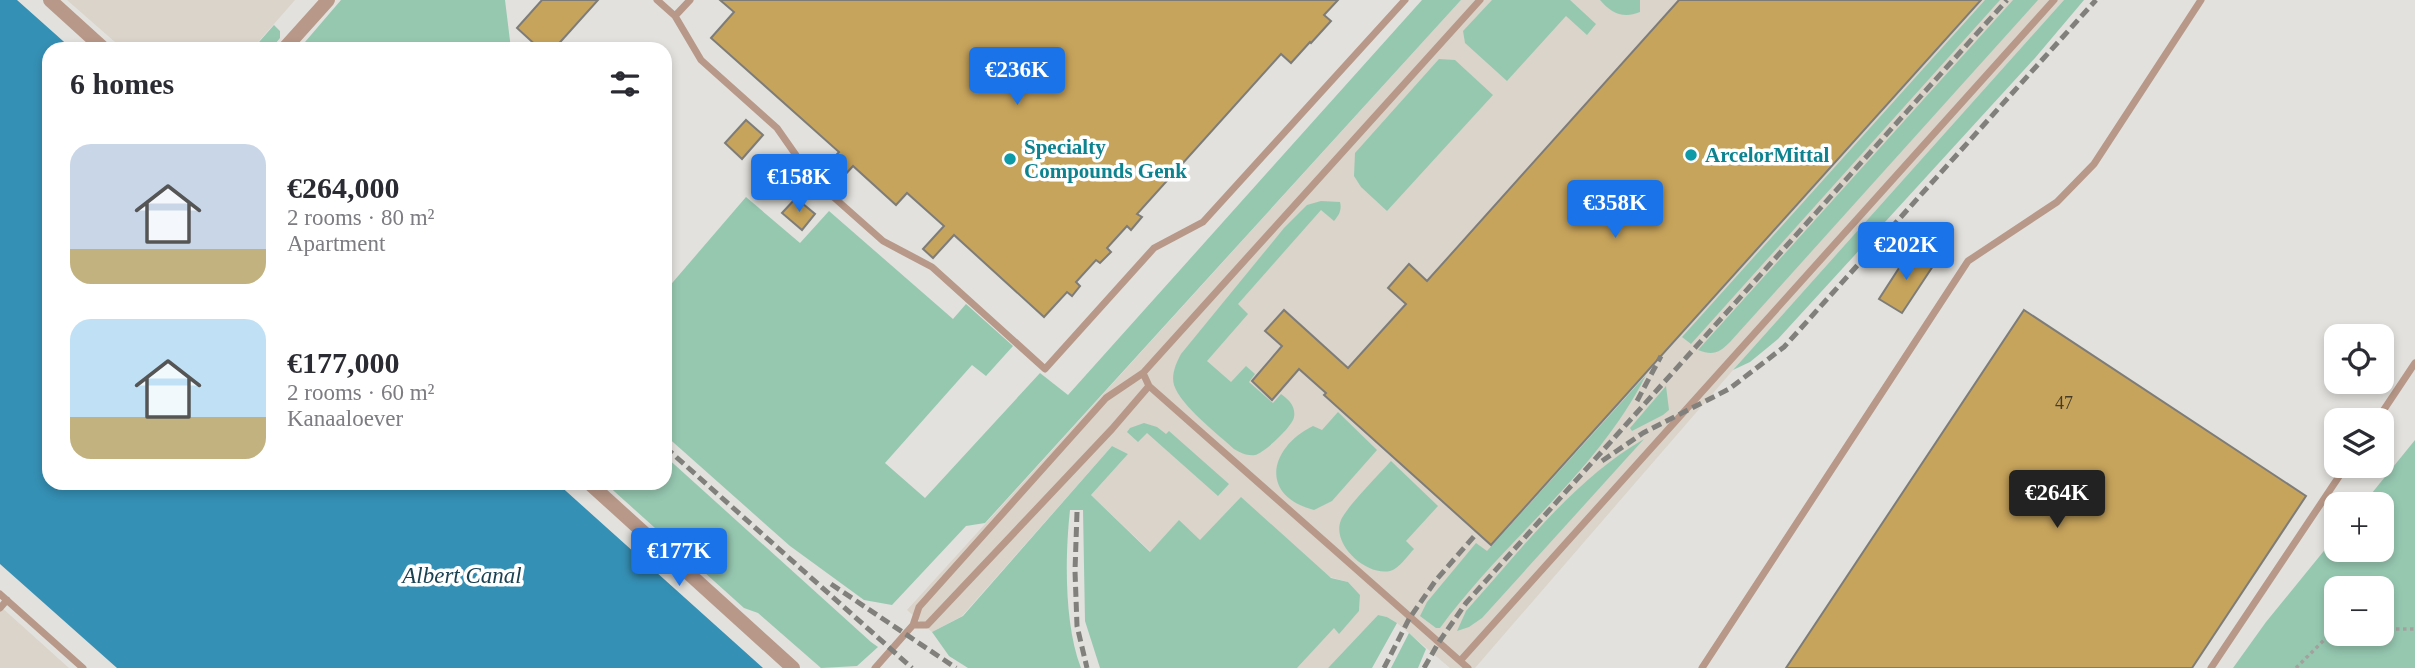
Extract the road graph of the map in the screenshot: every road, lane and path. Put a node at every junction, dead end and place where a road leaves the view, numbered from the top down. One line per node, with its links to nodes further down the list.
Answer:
1 (50, 0): 10 (street)
2 (328, 0): 11 (street)
3 (657, 0): 9 (lane)
4 (690, 0): 9 (lane)
5 (1405, 0): 9 (lane)
6 (1480, 0): 13 (lane)
7 (2053, 0): 24 (lane)
8 (2201, 0): 29 (lane)
9 (675, 16)
10 (96, 42)
11 (290, 42)
12 (2415, 363): 15 (lane)
13 (1143, 373): 14 (lane); 20 (lane)
14 (1149, 386): 20 (lane); 24 (lane)
15 (2385, 408)
16 (2338, 478): 30 (lane)
17 (597, 490): 26 (street)
18 (3, 597): 19 (lane); 25 (lane)
19 (0, 608)
20 (913, 625): 27 (lane)
21 (2394, 629): 22 (path)
22 (2415, 629)
23 (2324, 640): 31 (path)
24 (1460, 661): 28 (lane)
25 (83, 668)
26 (793, 668)
27 (875, 668)
28 (1468, 668)
29 (1702, 668)
30 (2211, 668)
31 (2296, 668)

